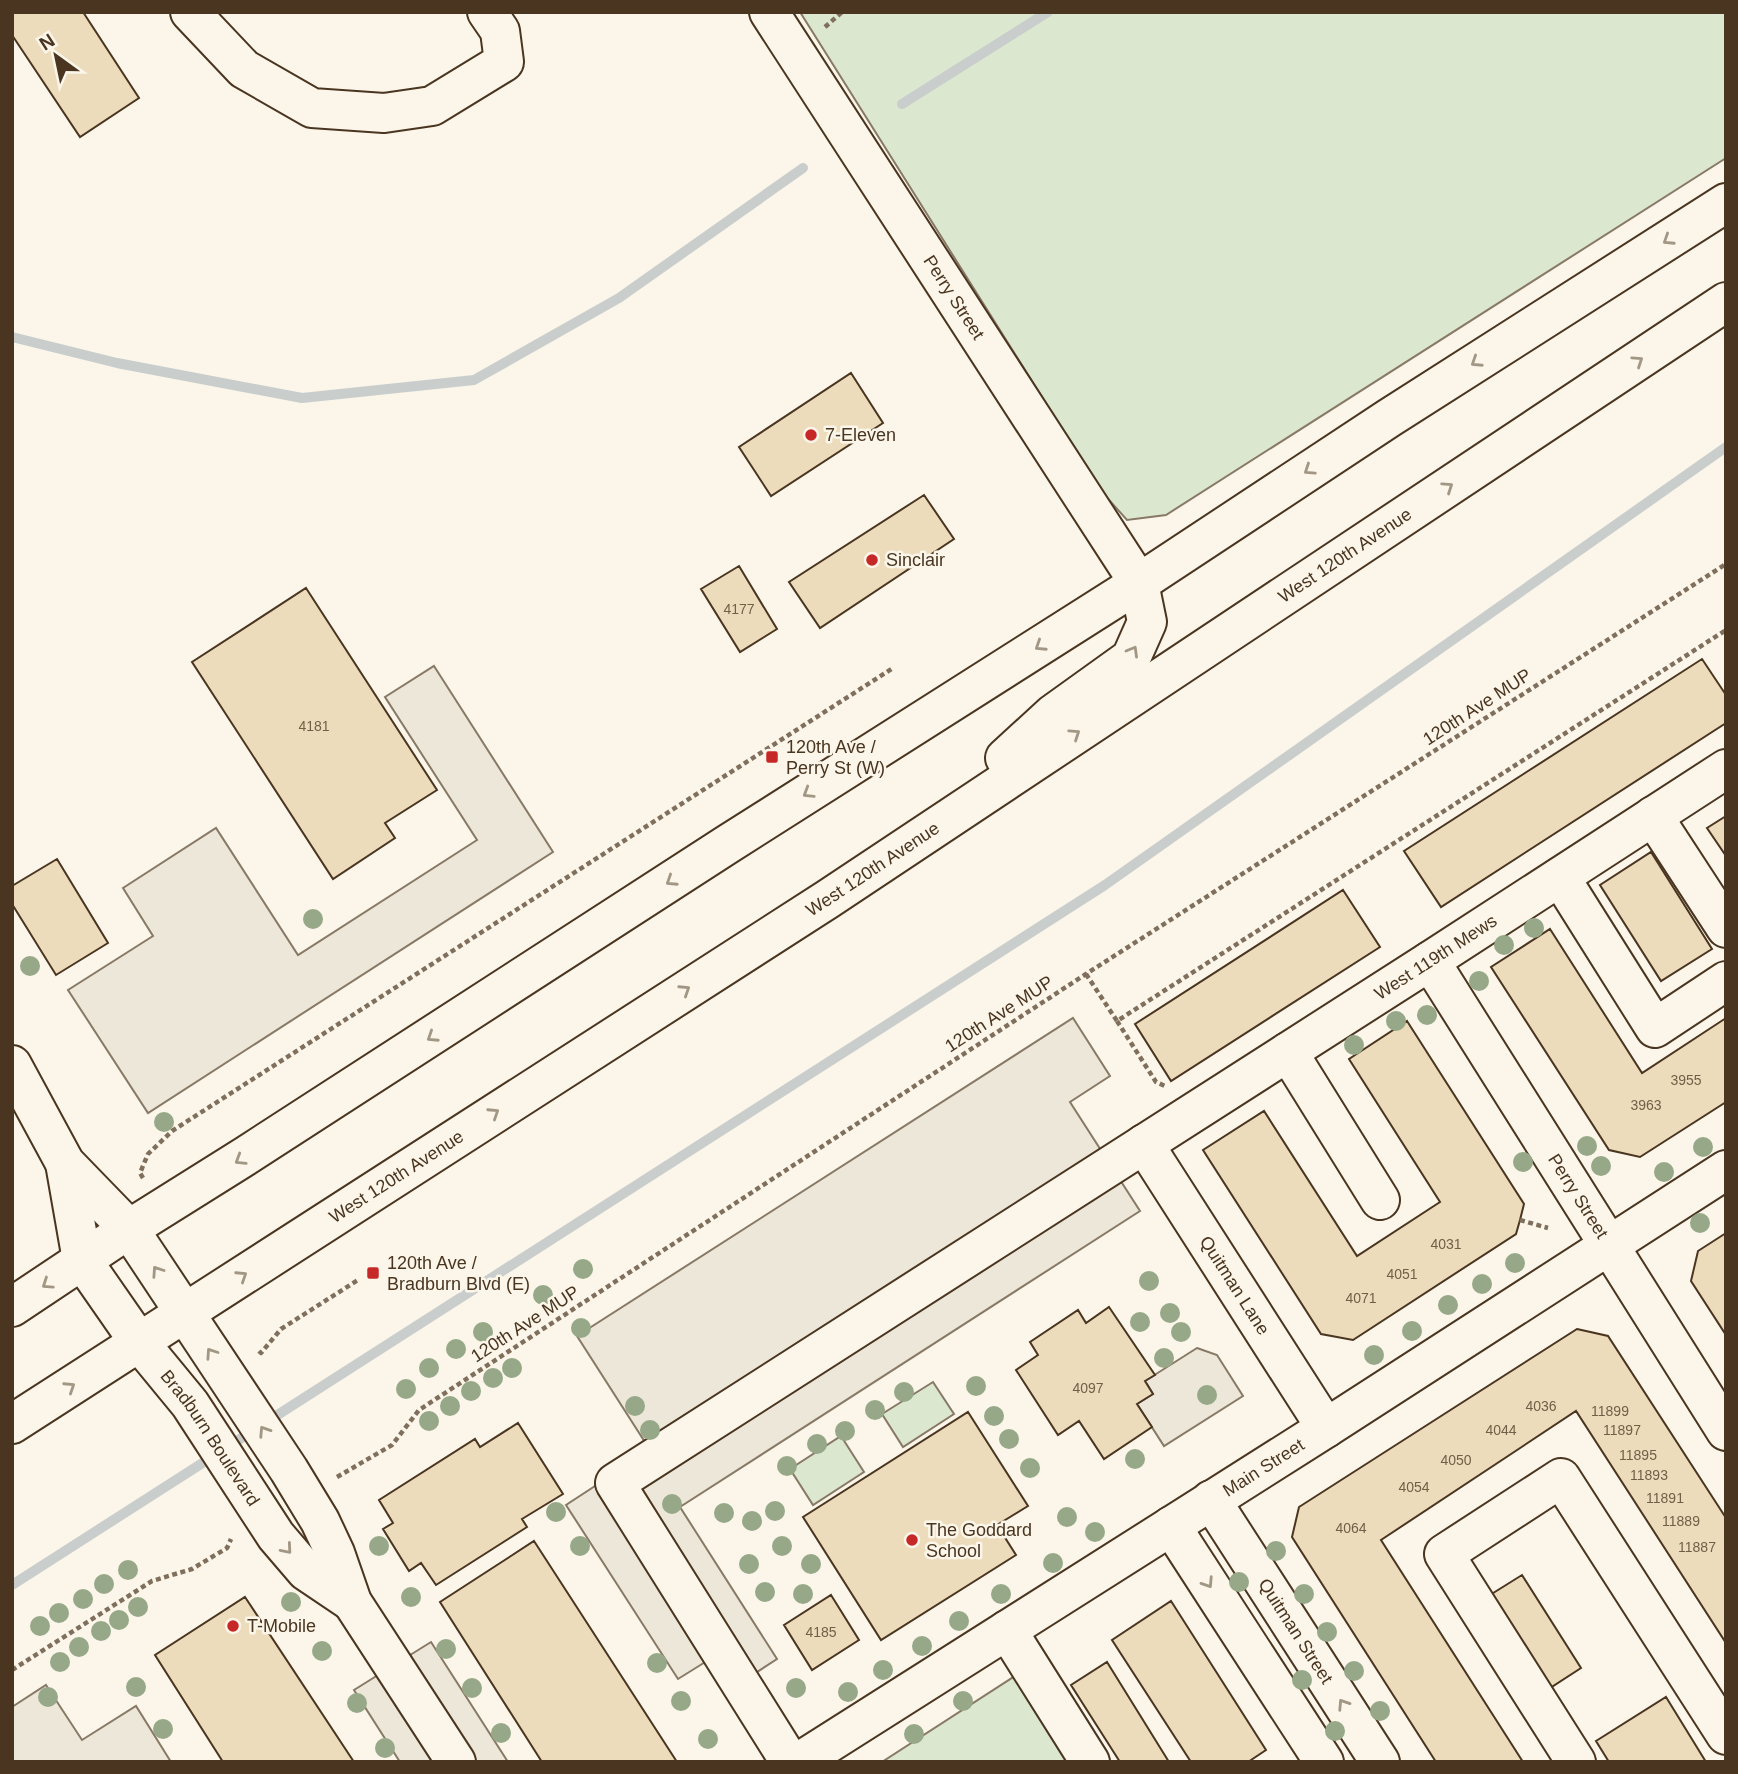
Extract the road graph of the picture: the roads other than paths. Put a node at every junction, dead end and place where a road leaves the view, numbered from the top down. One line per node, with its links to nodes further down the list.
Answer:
1 (190, 12): 2 (street)
2 (487, 12)
3 (769, 12): 6 (street, Perry Street)
4 (1726, 203): 6 (street, one-way to 6)
5 (1726, 302): 9 (street, West 120th Avenue, one-way to 5)
6 (1139, 583): 9 (street, one-way to 6); 20 (street, one-way to 20)
7 (1726, 769): 8 (street, West 119th Mews)
8 (1653, 816): 10 (street, West 119th Mews); 11 (street)
9 (916, 840): 24 (street, West 120th Avenue, one-way to 9)
10 (1559, 877): 12 (street, West 119th Mews); 13 (street)
11 (1726, 928)
12 (1430, 961): 14 (street, West 119th Mews); 21 (street, Perry Street)
13 (1726, 981)
14 (1288, 1052): 16 (street, West 119th Mews); 19 (street)
15 (12, 1065): 17 (street)
16 (1144, 1144): 27 (street, Quitman Lane); 35 (street, West 119th Mews)
17 (65, 1163): 20 (street, Bradburn Boulevard); 22 (street)
18 (1726, 1170): 21 (street, Main Street)
19 (1380, 1200)
20 (129, 1229): 22 (street); 24 (street, Bradburn Boulevard, one-way to 20)
21 (1610, 1245): 27 (street, Main Street); 28 (street, Perry Street)
22 (82, 1260): 23 (street, one-way to 23); 25 (street, Bradburn Boulevard)
23 (12, 1307)
24 (184, 1312): 25 (street, West 120th Avenue); 31 (street, Bradburn Boulevard, one-way to 24)
25 (139, 1342): 26 (street, West 120th Avenue, one-way to 25); 31 (street, Bradburn Boulevard, one-way to 31)
26 (12, 1424)
27 (1326, 1428): 29 (street, Main Street)
28 (1726, 1431)
29 (1211, 1500): 30 (street, Main Street); 39 (street, Quitman Street, one-way to 29)
30 (1171, 1525): 32 (street, Main Street); 38 (street, one-way to 38)
31 (352, 1602): 34 (street, Bradburn Boulevard)
32 (1007, 1630): 36 (street, Main Street); 37 (street)
33 (1726, 1735): 40 (street)
34 (456, 1762)
35 (790, 1762)
36 (799, 1762)
37 (1090, 1762)
38 (1324, 1762)
39 (1380, 1762)
40 (1576, 1762)

